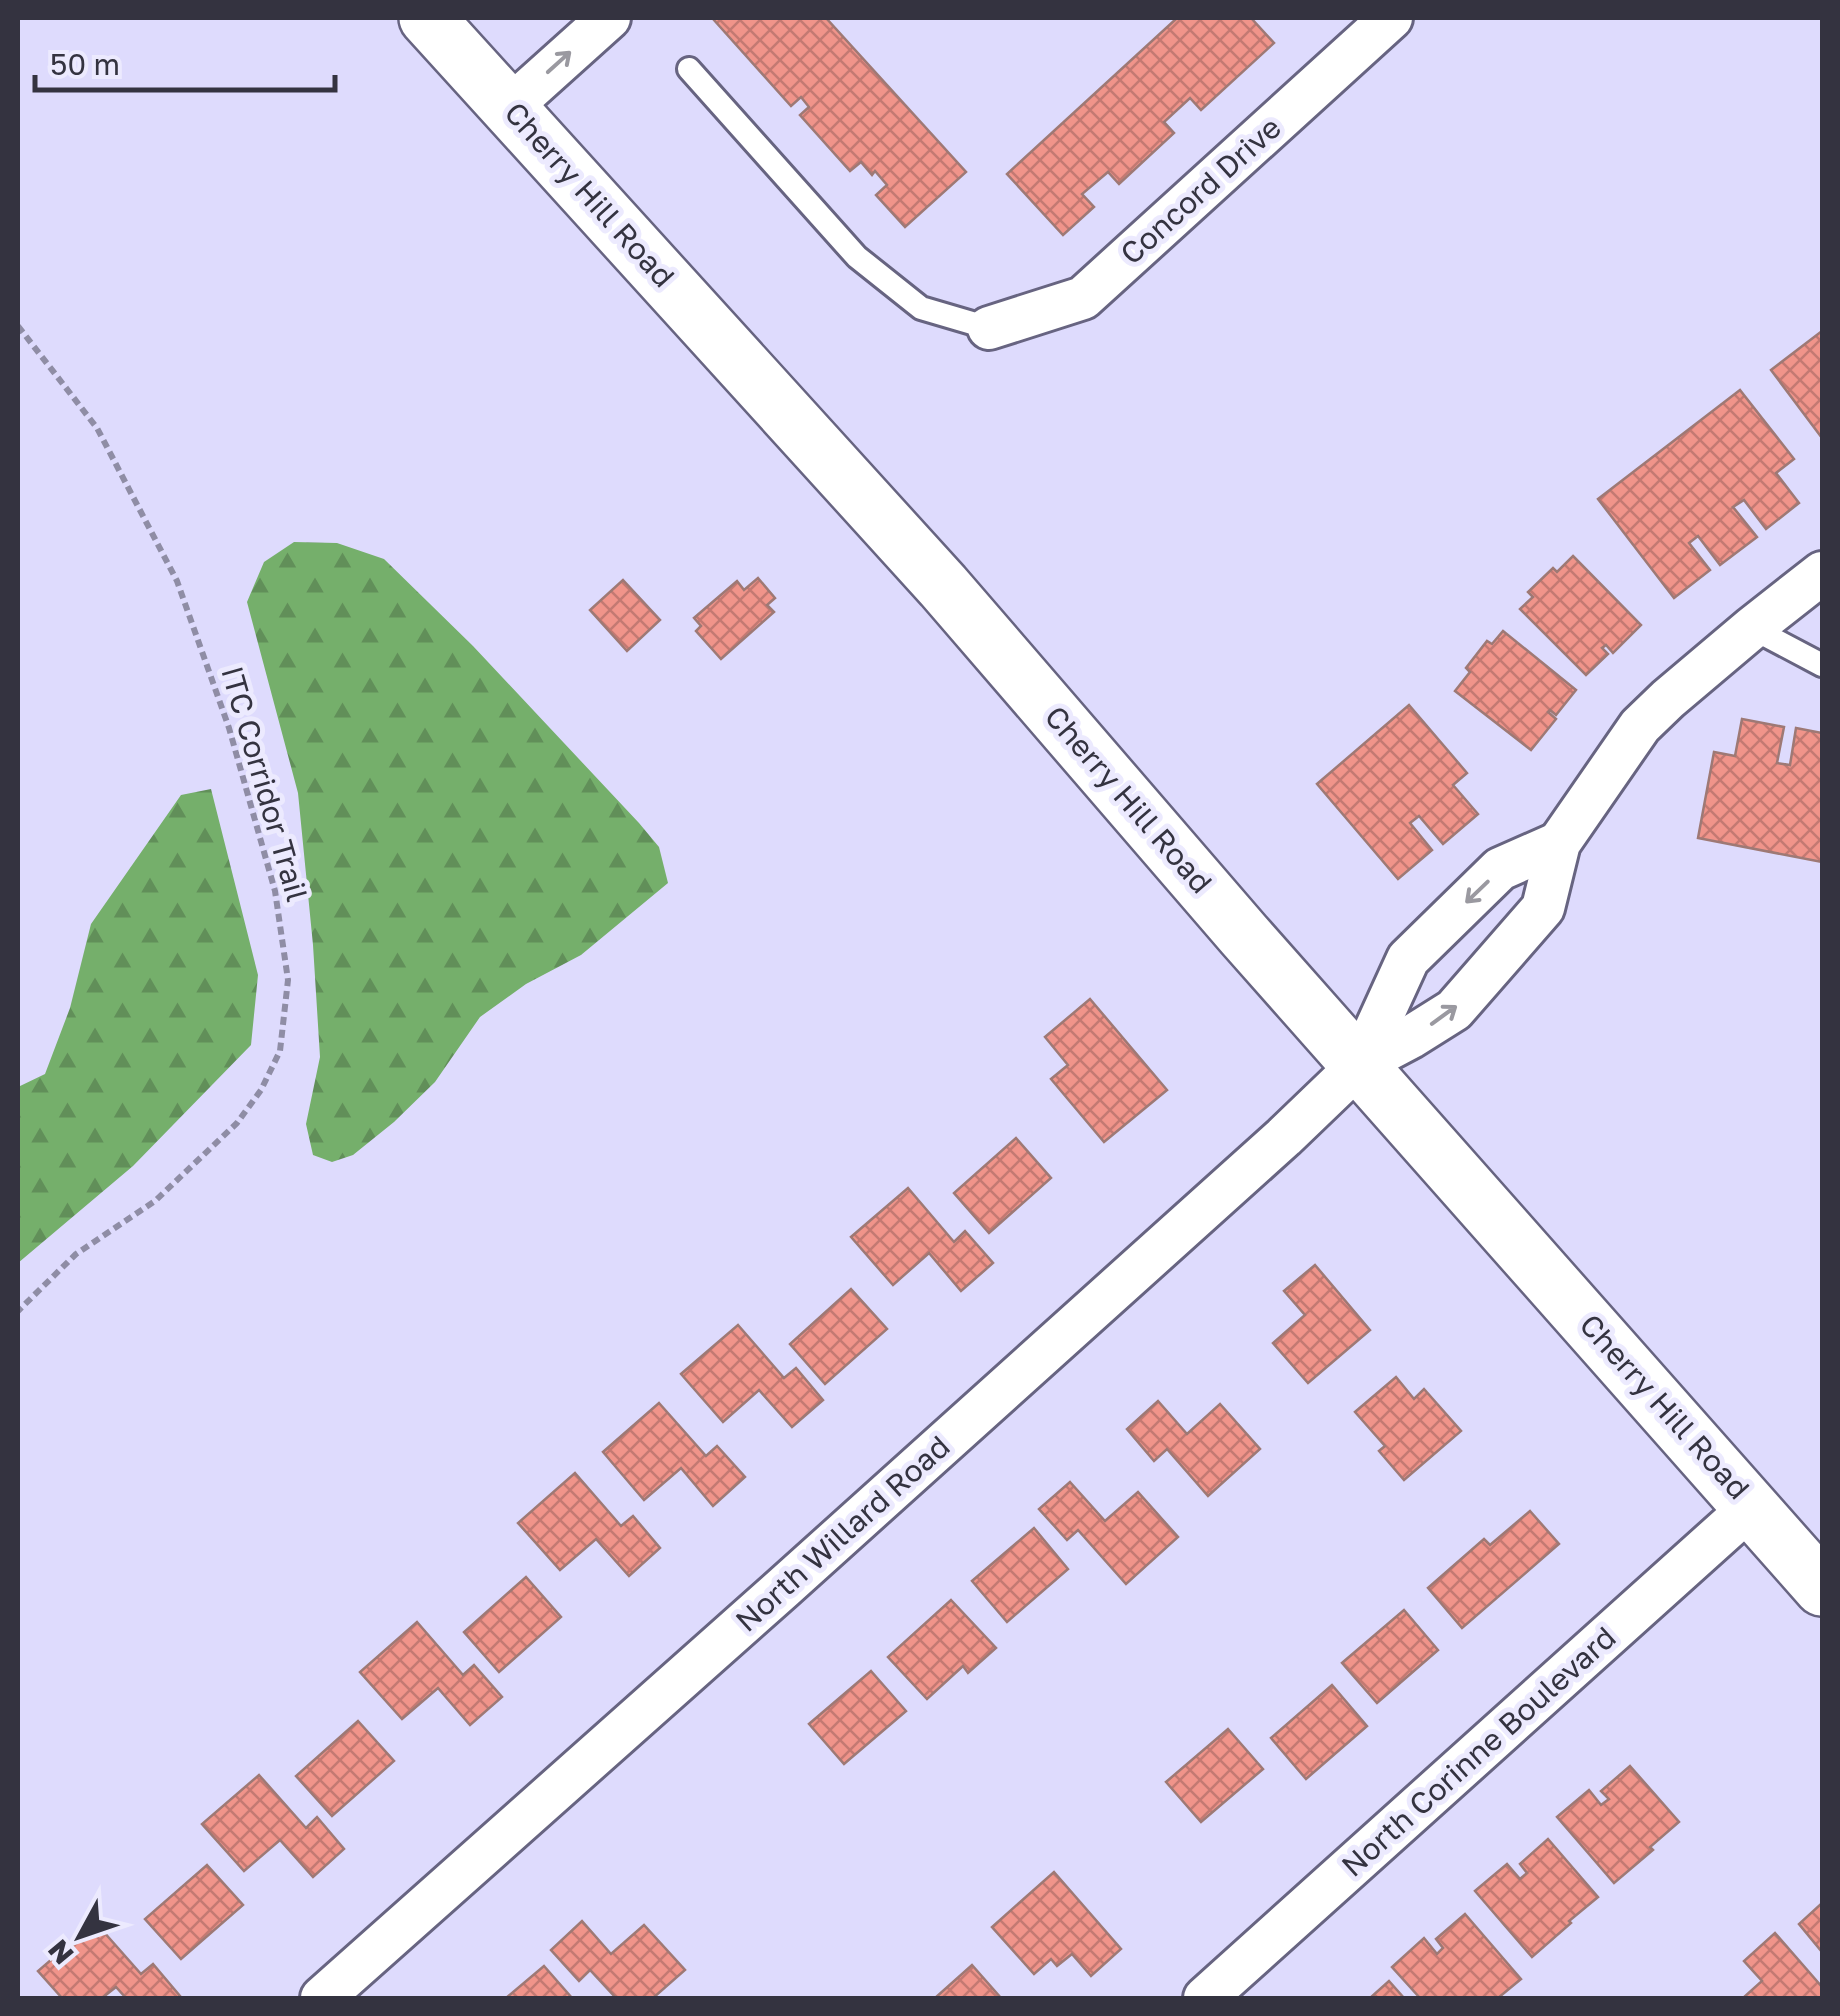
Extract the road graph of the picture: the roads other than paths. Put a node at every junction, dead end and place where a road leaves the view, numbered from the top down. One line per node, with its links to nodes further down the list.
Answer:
1 (609, 18): 5 (street, one-way to 1)
2 (1391, 18): 6 (street, Concord Drive)
3 (451, 25): 5 (main road, Cherry Hill Road)
4 (689, 69): 6 (lane)
5 (510, 108): 11 (main road, Cherry Hill Road)
6 (990, 328)
7 (1822, 573): 8 (street)
8 (1752, 628): 9 (lane); 10 (street)
9 (1822, 665)
10 (1559, 842): 11 (street, one-way to 11); 11 (street, one-way to 10)
11 (1360, 1064): 12 (main road, Cherry Hill Road); 14 (street, North Willard Road)
12 (1752, 1506): 13 (main road, Cherry Hill Road); 15 (street, North Corinne Boulevard)
13 (1822, 1588)
14 (322, 1998)
15 (1205, 1998)

